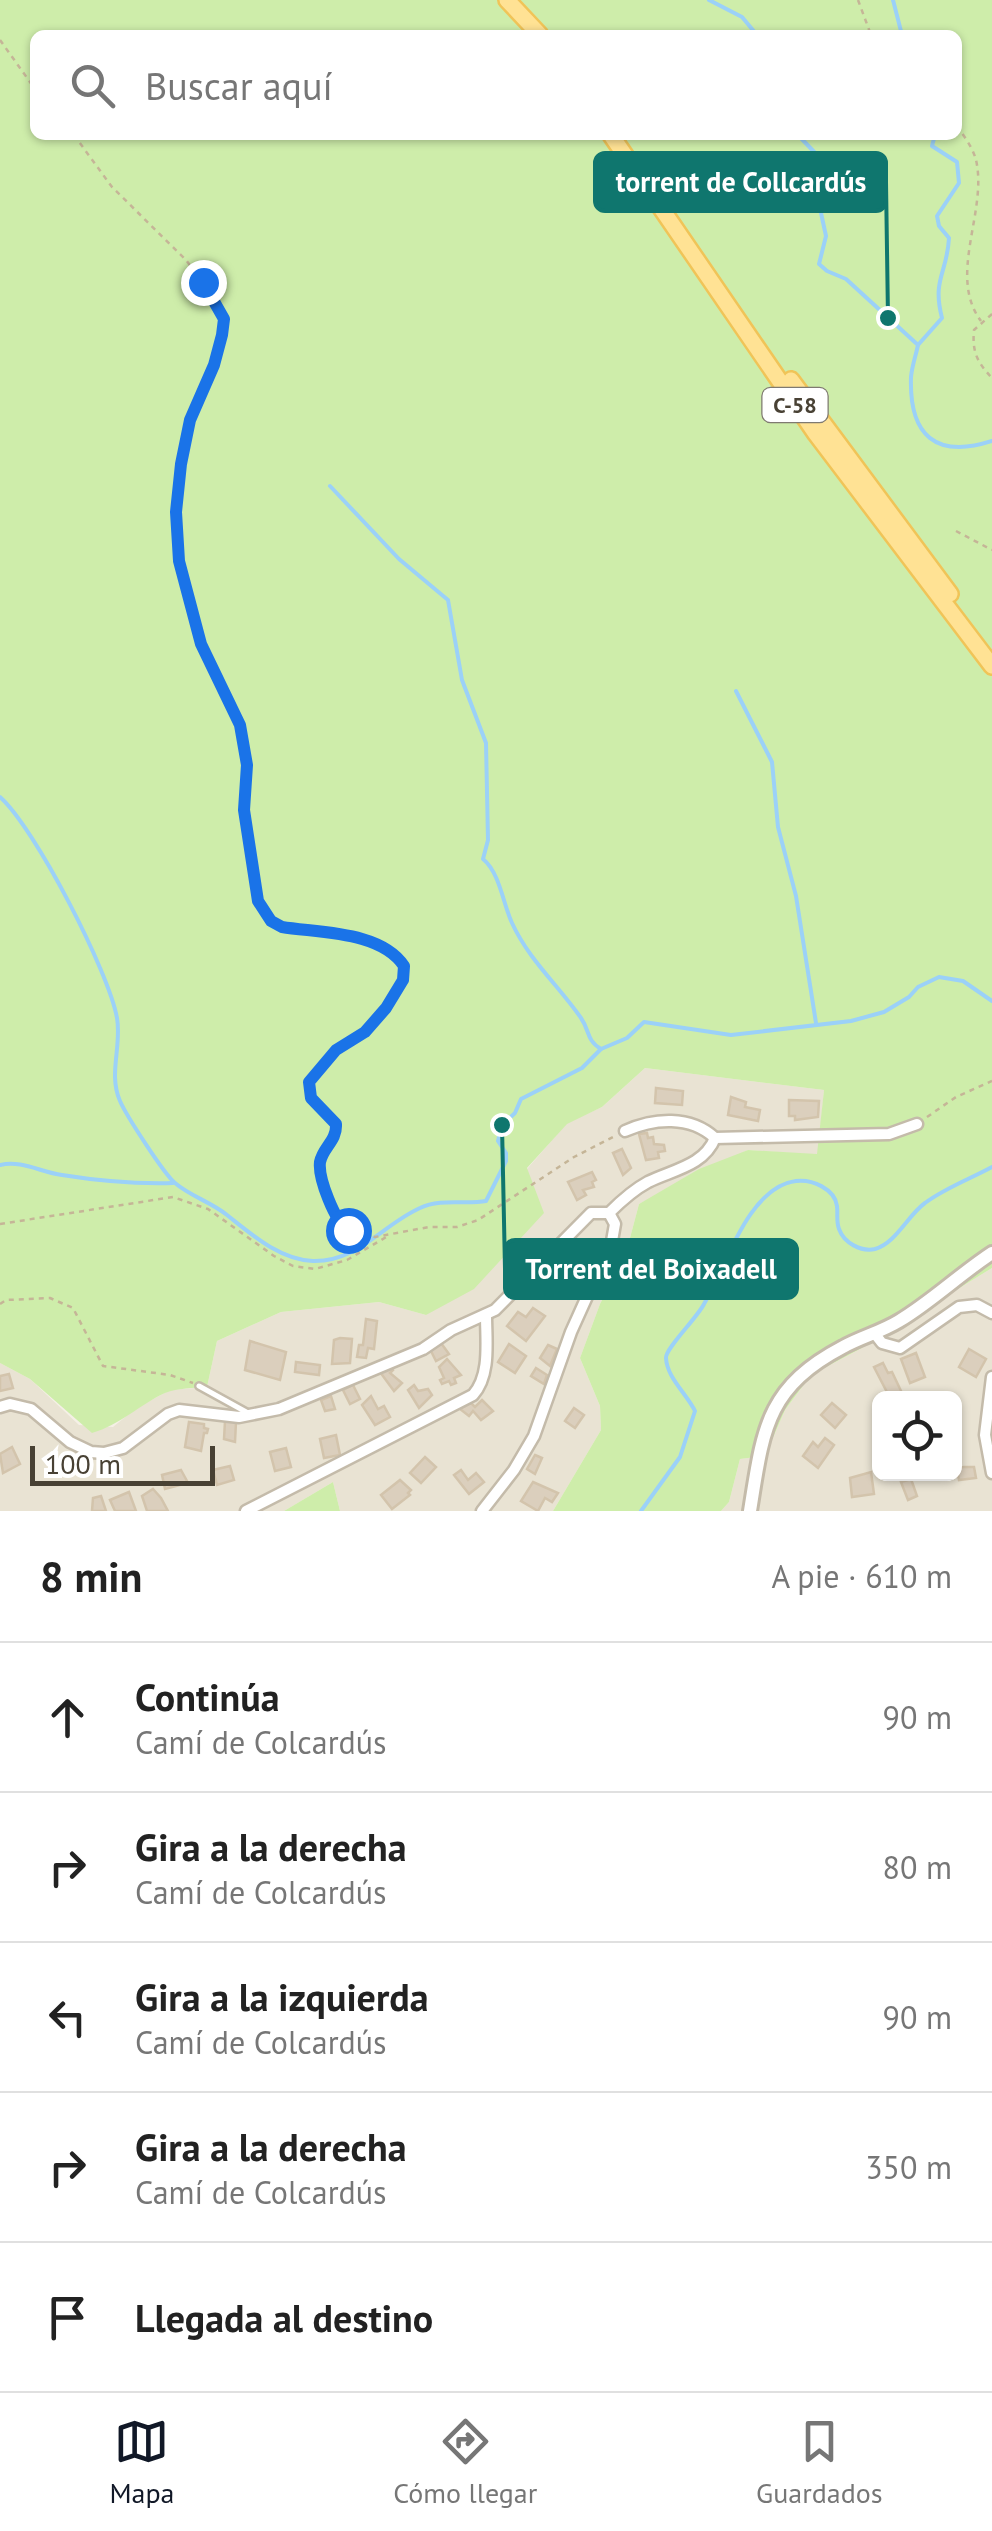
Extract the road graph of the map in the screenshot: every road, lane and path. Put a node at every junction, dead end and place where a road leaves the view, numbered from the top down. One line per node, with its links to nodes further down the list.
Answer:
1 (507, 0): 4 (main road)
2 (522, 0): 5 (main road)
3 (858, 0): 6 (path)
4 (535, 30)
5 (549, 30)
6 (869, 30)
7 (0, 40): 8 (path)
8 (30, 82)
9 (962, 134): 14 (path)
10 (78, 140): 26 (path)
11 (614, 140): 19 (main road, C-58)
12 (627, 140): 18 (main road, C-58)
13 (992, 314): 14 (path)
14 (981, 321): 15 (path)
15 (992, 378)
16 (956, 531): 17 (path)
17 (992, 550)
18 (992, 649)
19 (992, 666)
20 (992, 1081): 21 (path)
21 (917, 1124): 23 (street)
22 (626, 1130): 23 (street); 26 (path)
23 (715, 1138): 24 (street)
24 (608, 1213): 30 (street); 38 (street)
25 (0, 1224): 26 (path)
26 (389, 1235)
27 (992, 1253): 31 (street)
28 (0, 1304): 33 (path)
29 (992, 1314): 31 (street)
30 (486, 1315): 35 (street); 37 (street)
31 (875, 1334): 39 (street)
32 (992, 1377): 36 (street)
33 (199, 1386): 35 (lane)
34 (0, 1407): 35 (street)
35 (251, 1416)
36 (992, 1473)
37 (246, 1511)
38 (482, 1511)
39 (750, 1511)

